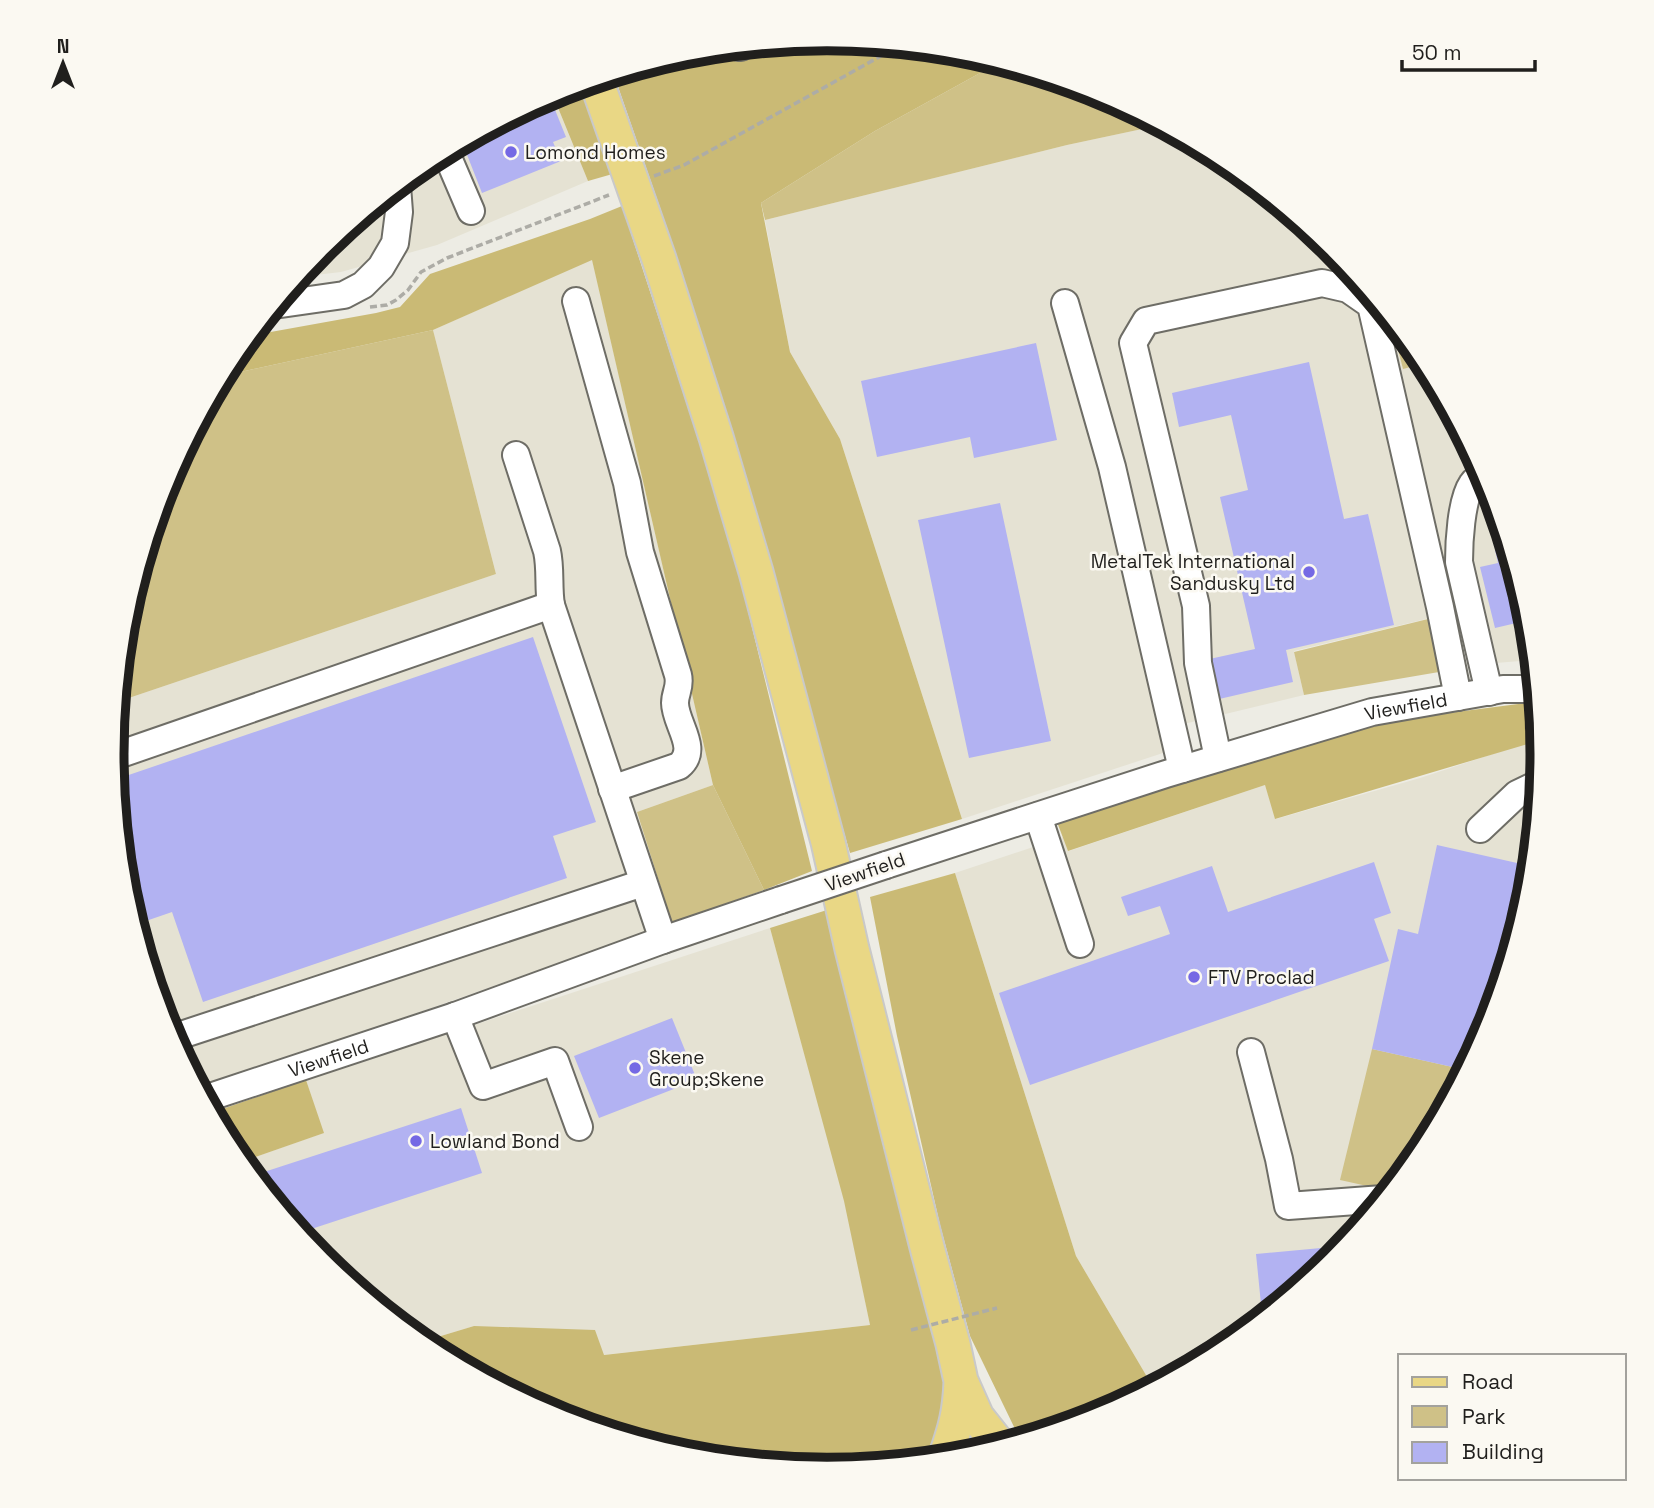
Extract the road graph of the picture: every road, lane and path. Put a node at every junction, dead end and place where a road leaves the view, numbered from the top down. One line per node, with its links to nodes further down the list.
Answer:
1 (886, 53): 4 (path)
2 (599, 89): 38 (main road)
3 (446, 163): 7 (street)
4 (650, 178)
5 (615, 193): 12 (path)
6 (398, 197): 10 (street)
7 (471, 211)
8 (1364, 300): 21 (street)
9 (576, 301): 24 (street)
10 (287, 303)
11 (1065, 303): 22 (street)
12 (362, 309)
13 (1372, 310): 19 (street)
14 (516, 455): 16 (street)
15 (1475, 481): 18 (street)
16 (551, 605): 20 (street); 24 (street)
17 (1527, 689): 18 (street, Viewfield)
18 (1489, 691): 19 (street, Viewfield)
19 (1458, 697): 21 (street, Viewfield)
20 (124, 753)
21 (1218, 758): 22 (street, Viewfield)
22 (1182, 769): 25 (street, Viewfield)
23 (1529, 788): 26 (street)
24 (612, 789): 27 (street)
25 (1038, 816): 28 (street, Viewfield, bridge); 29 (street)
26 (1480, 829)
27 (643, 883): 28 (street); 31 (street)
28 (663, 940): 30 (street, Viewfield)
29 (1080, 944)
30 (456, 1016): 33 (street, Viewfield); 34 (street)
31 (182, 1035)
32 (1251, 1052): 35 (street)
33 (213, 1096)
34 (579, 1127)
35 (1371, 1200)
36 (997, 1308): 37 (path, bridge)
37 (911, 1330)
38 (961, 1381): 39 (main road); 40 (main road)
39 (993, 1437)
40 (948, 1446)

